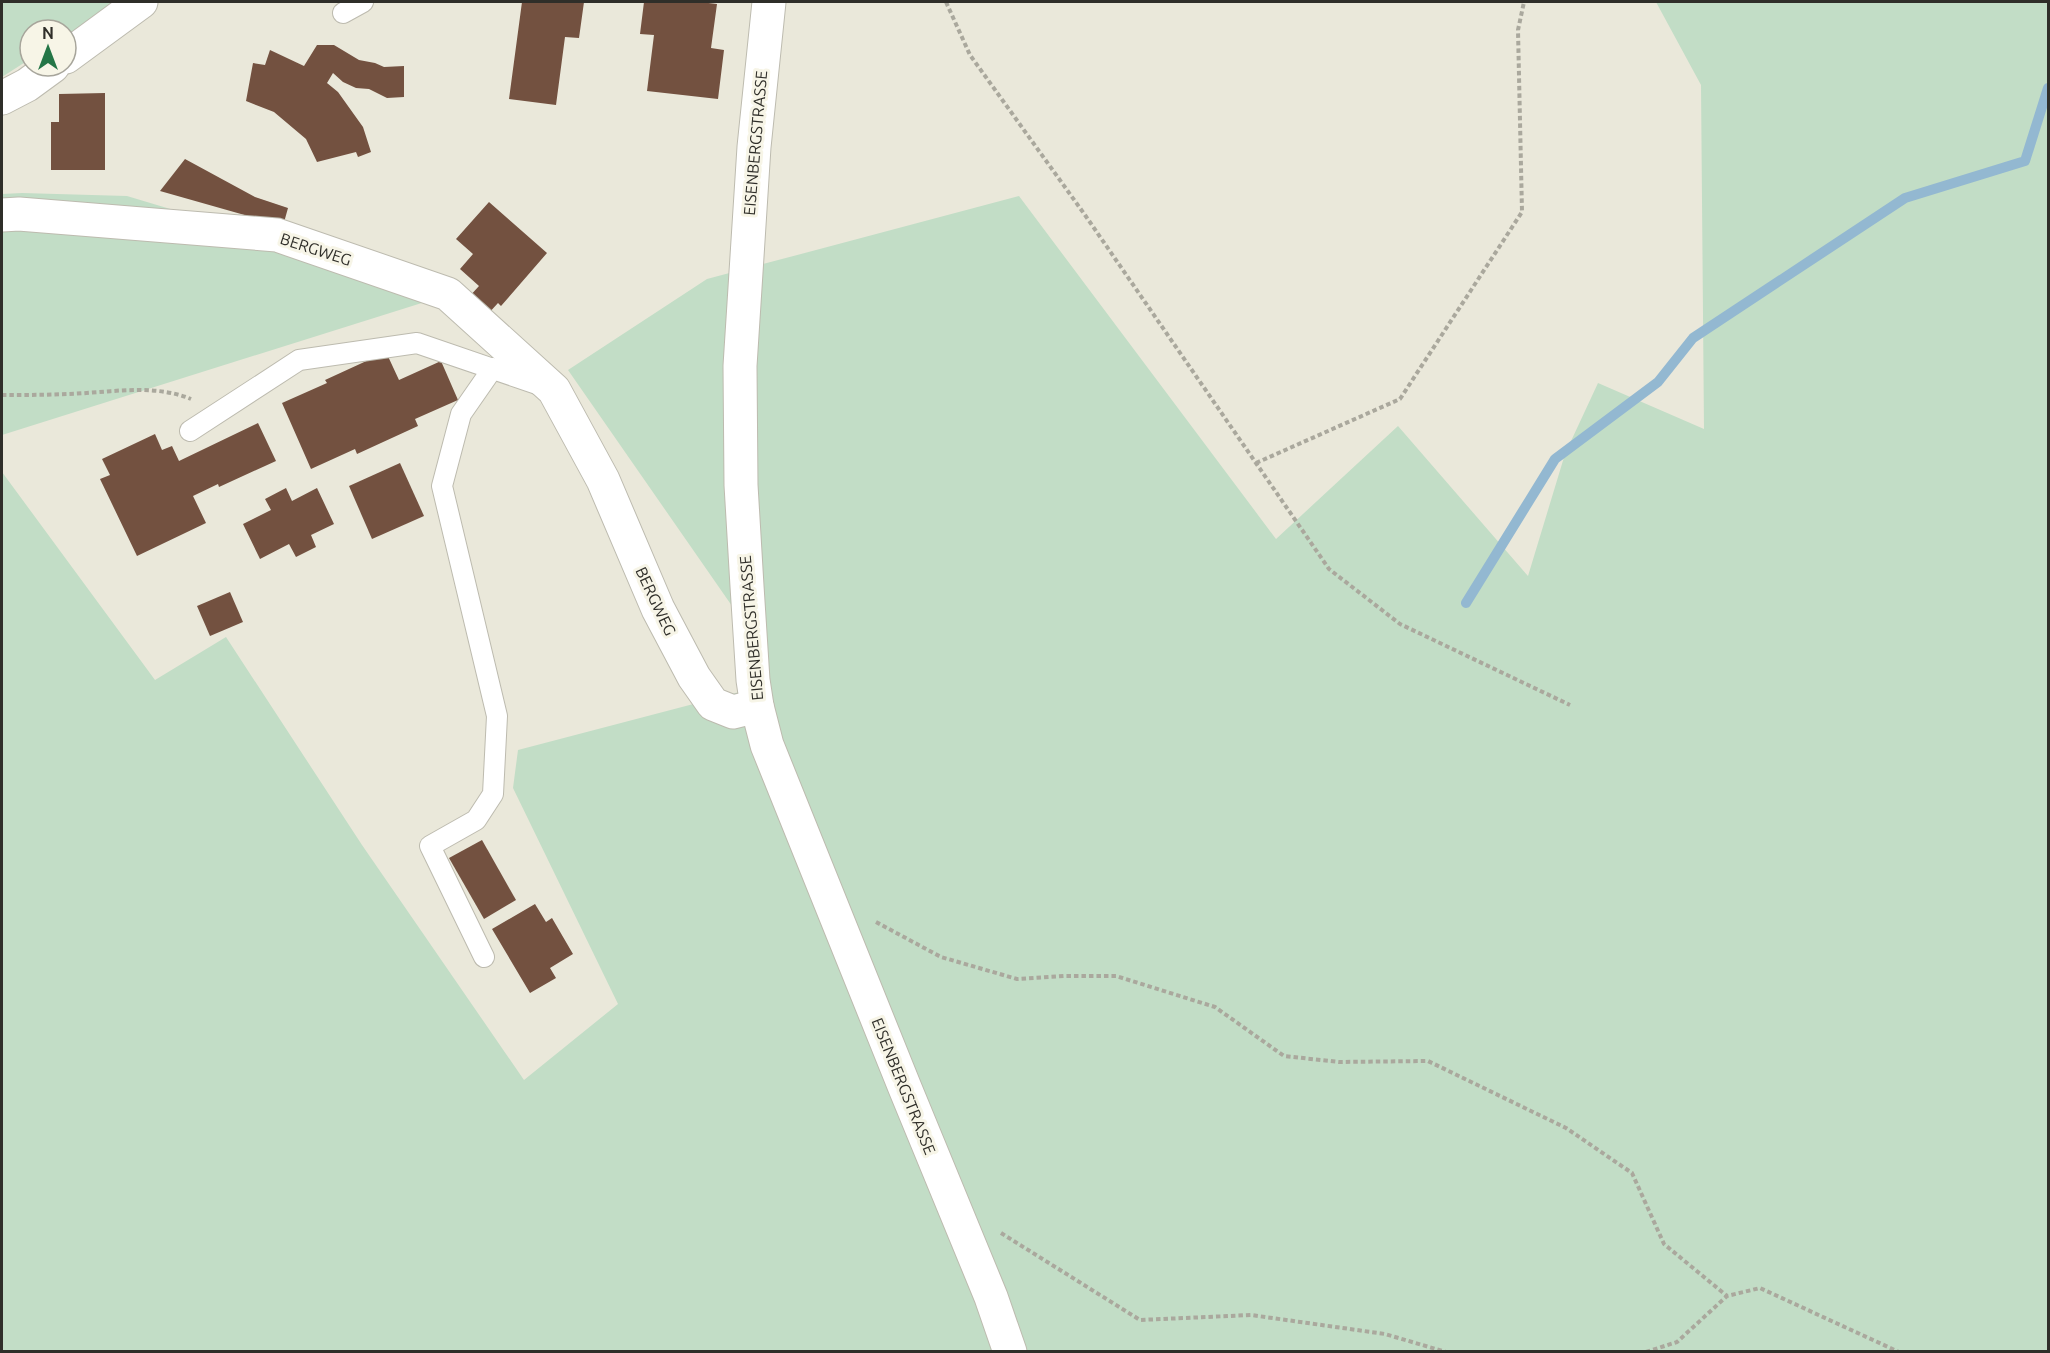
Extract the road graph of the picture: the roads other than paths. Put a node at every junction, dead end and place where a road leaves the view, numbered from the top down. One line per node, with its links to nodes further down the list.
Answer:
1 (141, 2): 5 (street)
2 (363, 2): 4 (lane)
3 (769, 2): 12 (street, EISENBERGSTRASSE)
4 (342, 13)
5 (78, 48)
6 (37, 78): 7 (street)
7 (2, 98)
8 (2, 215): 10 (street, BERGWEG)
9 (494, 368): 10 (lane); 11 (lane); 13 (lane)
10 (554, 390): 12 (street, BERGWEG)
11 (190, 431)
12 (757, 706): 14 (street, EISENBERGSTRASSE)
13 (484, 957)
14 (1010, 1352)

